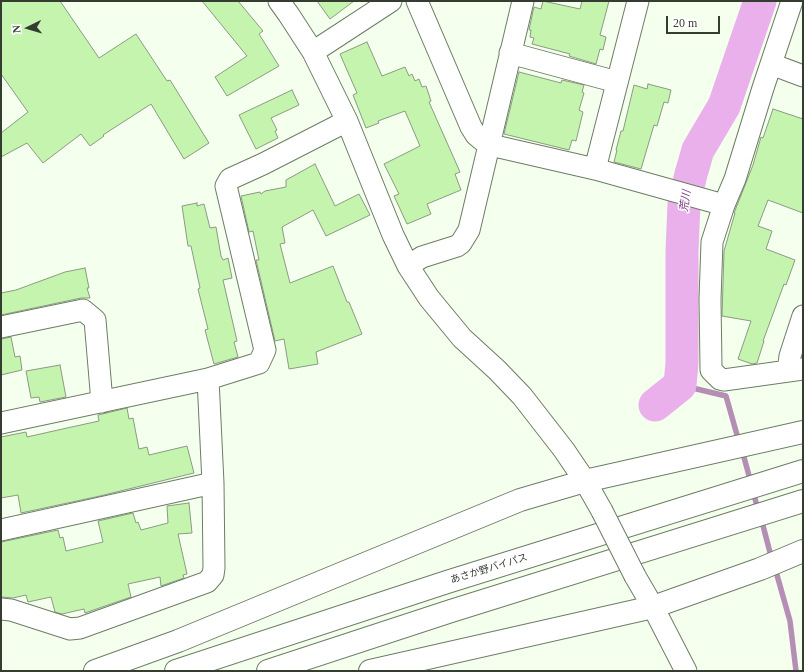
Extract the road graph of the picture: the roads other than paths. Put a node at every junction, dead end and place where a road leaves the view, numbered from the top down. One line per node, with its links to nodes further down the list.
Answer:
1 (279, 1): 7 (street)
2 (391, 1): 7 (street)
3 (417, 1): 13 (street)
4 (523, 1): 8 (street)
5 (638, 1): 11 (street)
6 (792, 1): 9 (street)
7 (313, 52): 12 (street)
8 (510, 53): 11 (street); 13 (street)
9 (771, 64): 10 (street); 15 (street)
10 (803, 76)
11 (617, 82): 14 (street)
12 (347, 121): 16 (street); 20 (street)
13 (488, 143): 14 (street); 16 (street)
14 (595, 169): 15 (street)
15 (724, 205): 19 (street)
16 (408, 266): 25 (street)
17 (803, 316): 19 (street)
18 (1, 327): 21 (street)
19 (795, 370)
20 (208, 379): 21 (street); 26 (street)
21 (102, 402): 22 (street)
22 (1, 424)
23 (803, 432): 25 (highway)
24 (803, 470): 33 (highway, あさか野バイパス)
25 (585, 481): 30 (street, bridge); 32 (highway)
26 (213, 484): 28 (street); 31 (street)
27 (803, 501): 34 (highway)
28 (1, 530)
29 (803, 551): 30 (highway)
30 (653, 607): 35 (highway); 36 (street)
31 (1, 609)
32 (95, 671)
33 (176, 671)
34 (268, 671)
35 (370, 671)
36 (686, 671)

